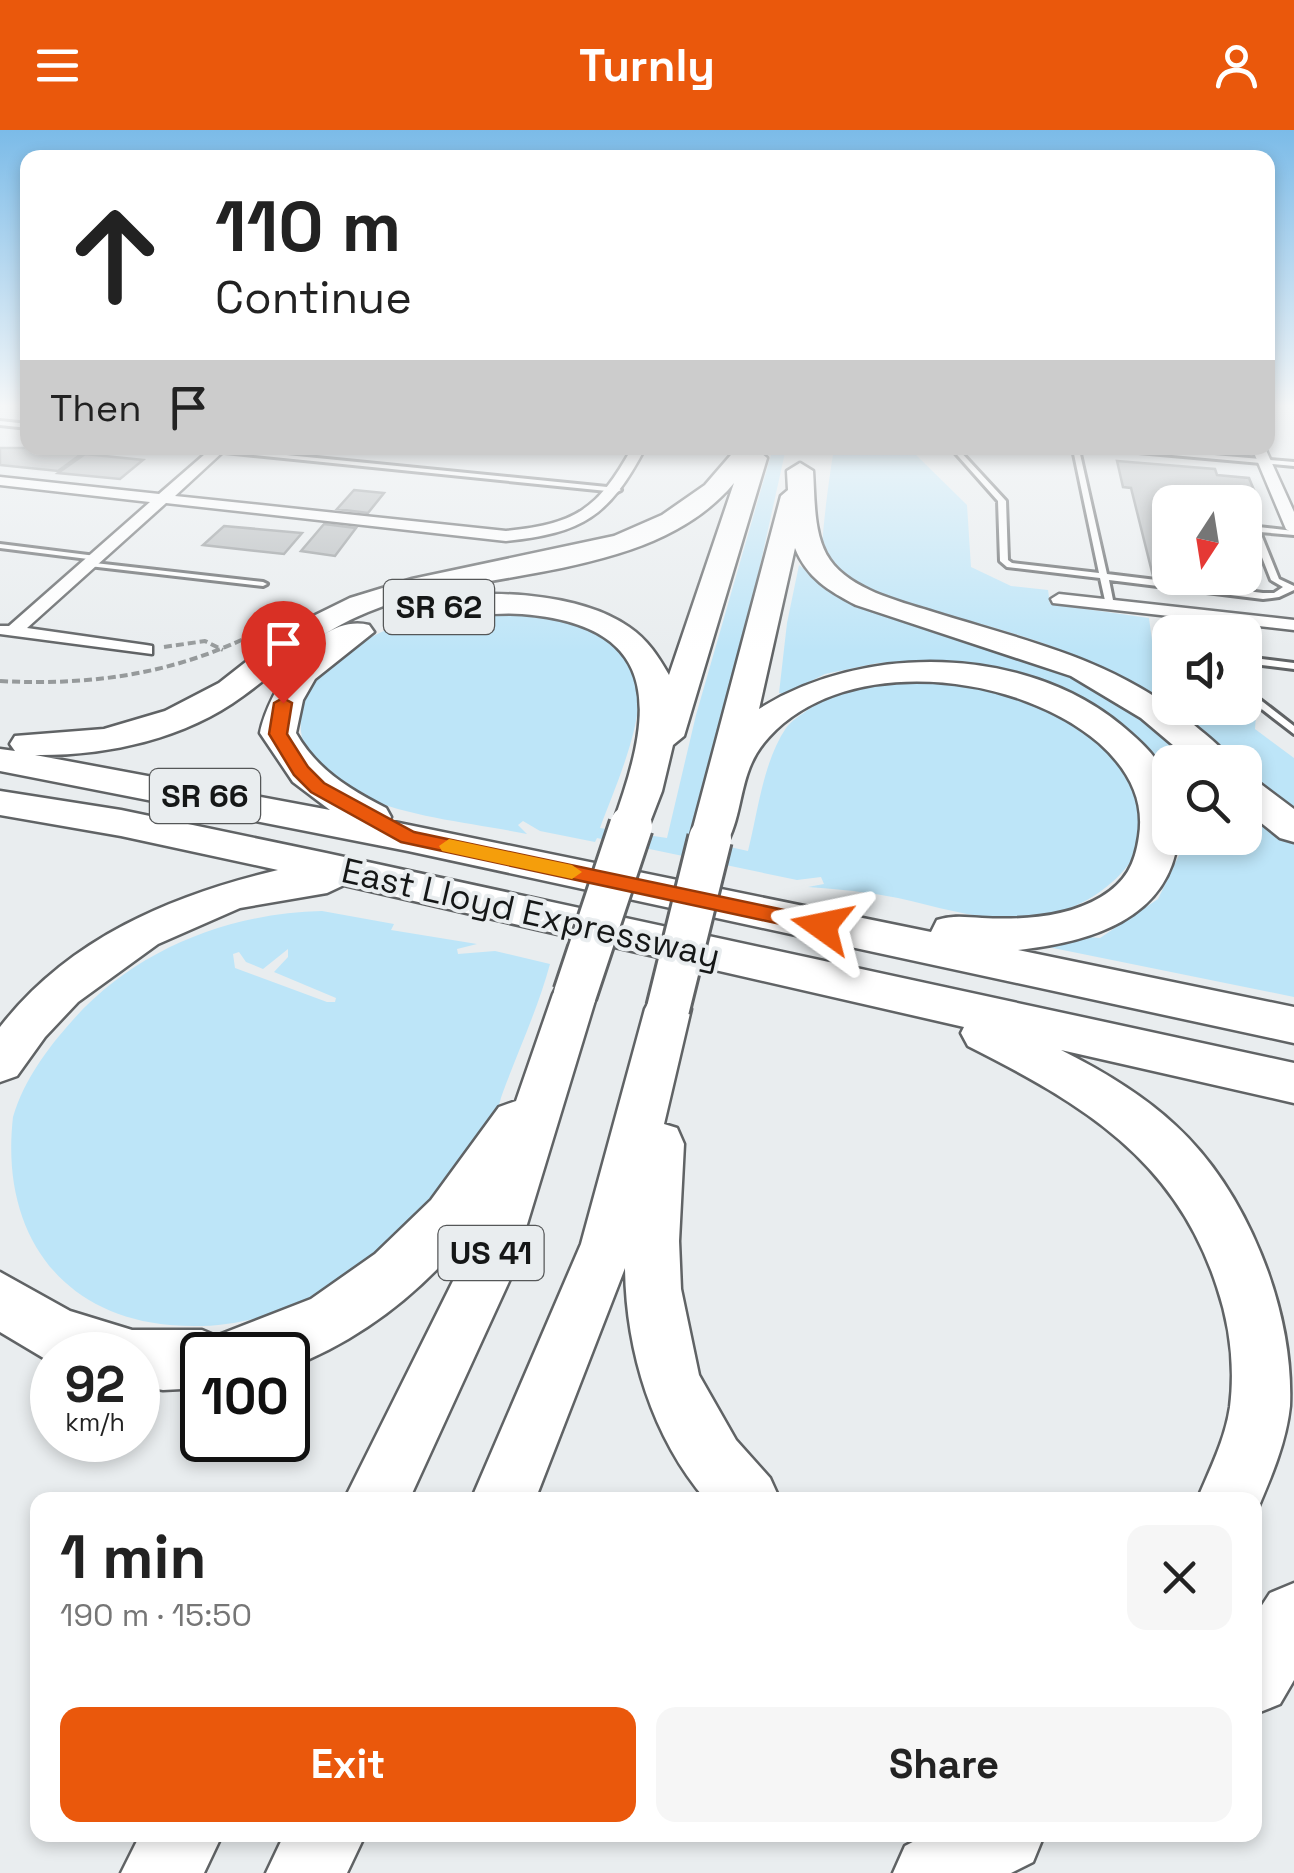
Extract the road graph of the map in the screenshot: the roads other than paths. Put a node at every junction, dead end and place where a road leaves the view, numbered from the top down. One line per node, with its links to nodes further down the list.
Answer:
1 (70, 488): 12 (street)
2 (173, 488): 12 (street)
3 (601, 488): 11 (lane)
4 (717, 488): 31 (highway)
5 (745, 488): 37 (highway, US 41)
6 (795, 488): 34 (highway, US 41)
7 (805, 488): 32 (highway)
8 (991, 488): 18 (lane)
9 (1085, 488): 18 (lane)
10 (1276, 488): 14 (street)
11 (617, 490): 12 (street)
12 (162, 498): 17 (street)
13 (1262, 529): 14 (lane)
14 (1294, 531)
15 (0, 546): 17 (lane)
16 (1262, 547): 20 (lane)
17 (92, 561): 19 (lane); 25 (street)
18 (1106, 579): 20 (lane); 22 (lane)
19 (263, 584)
20 (1291, 588)
21 (1059, 599): 22 (street)
22 (1110, 605): 23 (street)
23 (1192, 614): 24 (street)
24 (1294, 626)
25 (7, 630): 26 (street)
26 (146, 650)
27 (1262, 662): 28 (lane)
28 (1294, 666)
29 (1262, 706): 30 (lane)
30 (1294, 731)
31 (0, 742)
32 (1194, 745)
33 (0, 760): 39 (highway, East Lloyd Expressway / SR 66)
34 (726, 773): 41 (highway); 43 (highway, US 41, bridge)
35 (0, 803): 40 (highway, East Lloyd Expressway)
36 (1262, 804): 38 (highway)
37 (631, 826): 39 (highway, SR 62); 45 (highway, US 41, bridge)
38 (1294, 829)
39 (408, 838): 41 (highway, East Lloyd Expressway / SR 62)
40 (390, 882): 42 (highway, East Lloyd Expressway); 46 (highway)
41 (861, 934): 44 (highway, East Lloyd Expressway / SR 62)
42 (920, 1001): 47 (highway, East Lloyd Expressway); 54 (highway)
43 (668, 1010): 52 (highway, US 41); 53 (highway)
44 (1294, 1025)
45 (557, 1051): 50 (highway); 51 (highway, US 41)
46 (0, 1062)
47 (1294, 1082)
48 (0, 1299): 49 (highway)
49 (51, 1332)
50 (303, 1332)
51 (380, 1492)
52 (506, 1492)
53 (742, 1492)
54 (1234, 1492)
55 (1294, 1617): 56 (highway)
56 (1262, 1668)
57 (180, 1842): 60 (highway)
58 (323, 1842): 61 (highway)
59 (992, 1842): 62 (highway)
60 (160, 1873)
61 (305, 1873)
62 (932, 1873)

